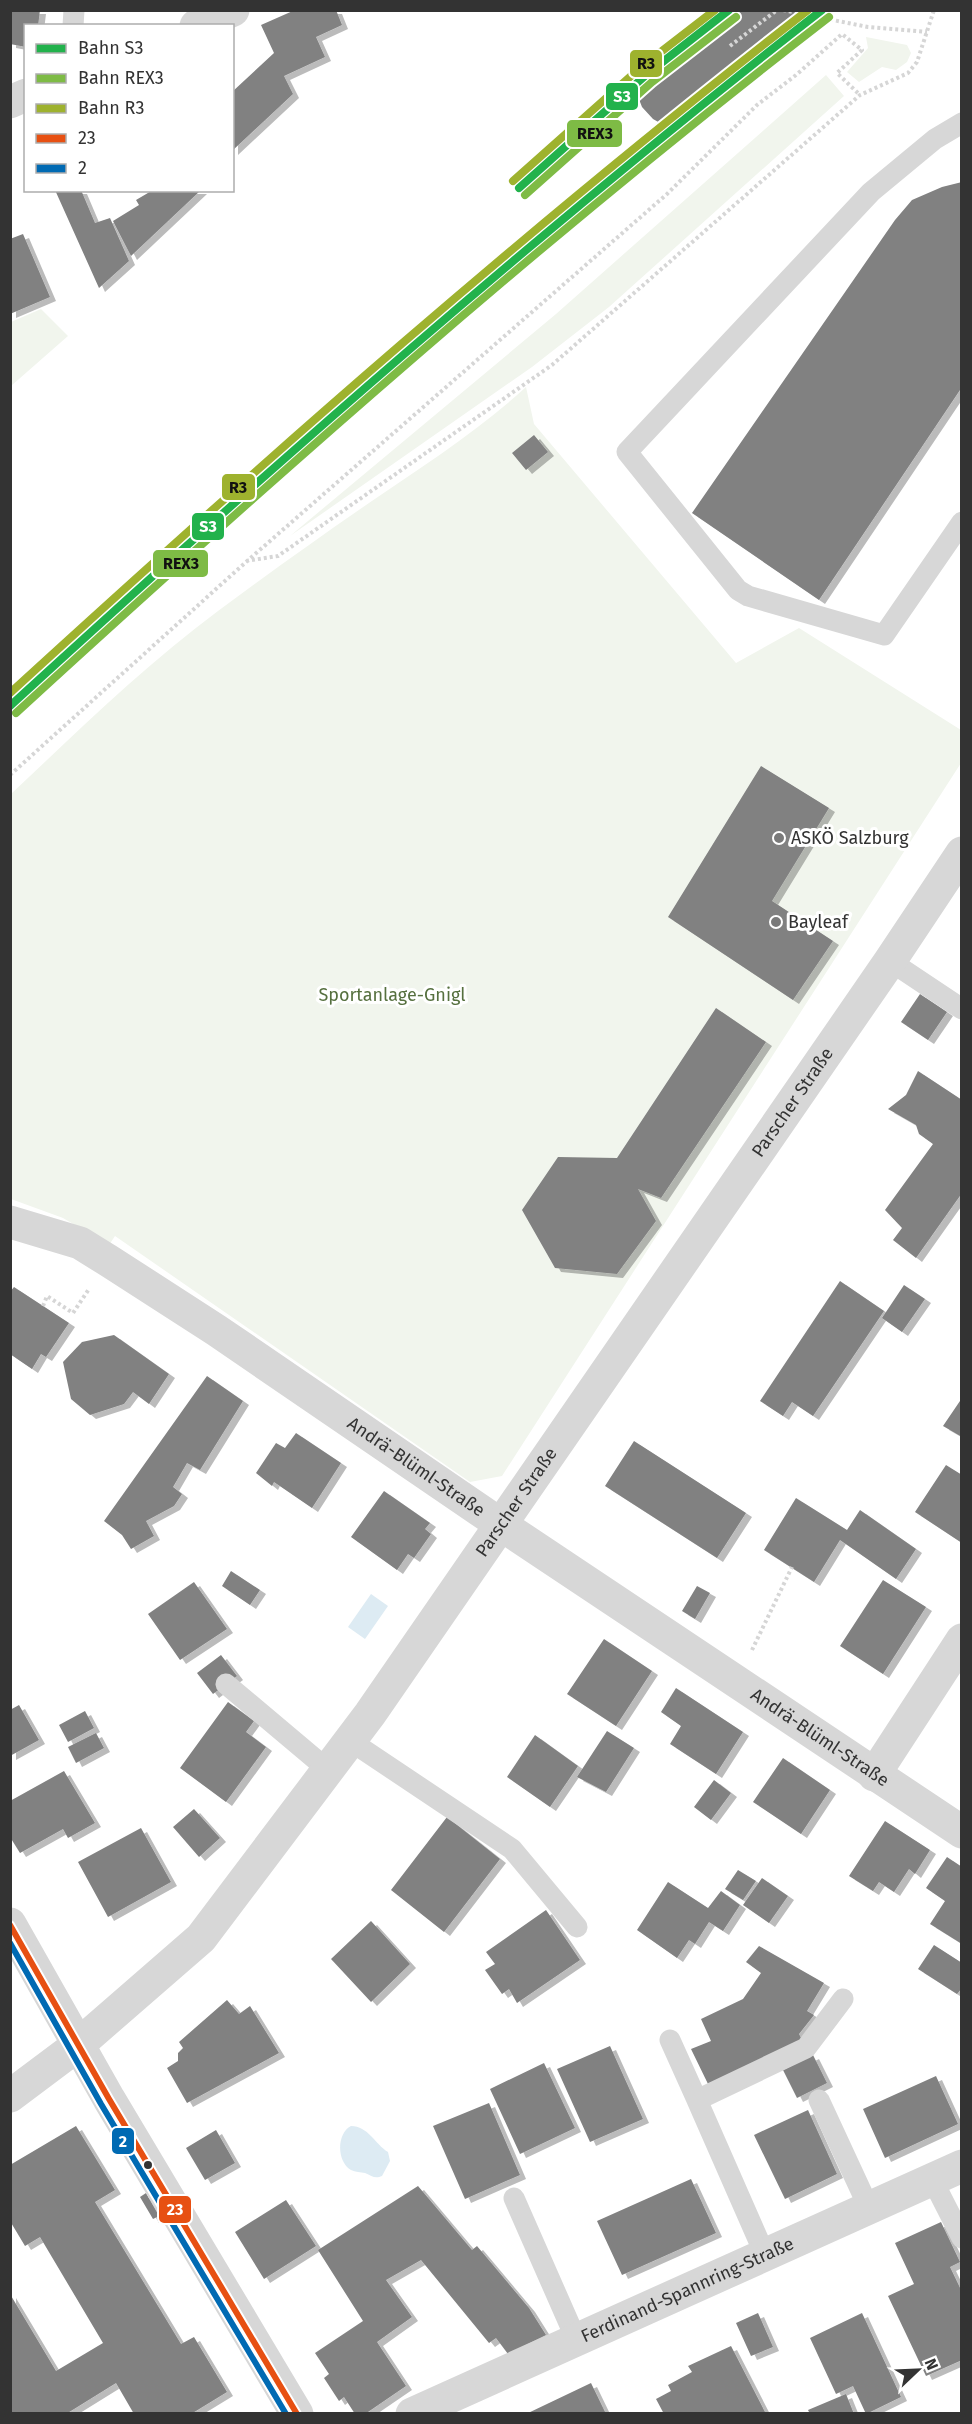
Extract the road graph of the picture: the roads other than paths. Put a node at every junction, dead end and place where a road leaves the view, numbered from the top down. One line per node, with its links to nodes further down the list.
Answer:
1 (233, 10): 2 (street)
2 (201, 24)
3 (24, 96): 4 (street)
4 (10, 102)
5 (962, 123): 6 (lane)
6 (962, 522)
7 (961, 854): 8 (street, Parscher Straße)
8 (890, 961): 9 (lane); 11 (street, Parscher Straße)
9 (962, 1009)
10 (10, 1222): 11 (street, Andrä-Blüml-Straße)
11 (500, 1524): 14 (street, Parscher Straße); 16 (street, Andrä-Blüml-Straße)
12 (962, 1640): 16 (street)
13 (226, 1684): 15 (lane)
14 (350, 1740): 15 (street, Parscher Straße); 19 (lane)
15 (327, 1769): 22 (street, Parscher Straße)
16 (874, 1775): 17 (street, Andrä-Blüml-Straße)
17 (962, 1832)
18 (10, 1924): 22 (street)
19 (577, 1927)
20 (843, 1999): 24 (lane)
21 (670, 2040): 24 (lane)
22 (78, 2045): 23 (street, Parscher Straße); 33 (street)
23 (10, 2096)
24 (697, 2100): 31 (lane)
25 (819, 2100): 29 (lane)
26 (962, 2166): 27 (street, Ferdinand-Spannring-Straße)
27 (932, 2179): 29 (street, Ferdinand-Spannring-Straße); 30 (lane)
28 (514, 2198): 32 (lane)
29 (868, 2208): 31 (street, Ferdinand-Spannring-Straße)
30 (962, 2238)
31 (765, 2255): 32 (street, Ferdinand-Spannring-Straße)
32 (576, 2339): 34 (street, Ferdinand-Spannring-Straße)
33 (297, 2414)
34 (412, 2414)

